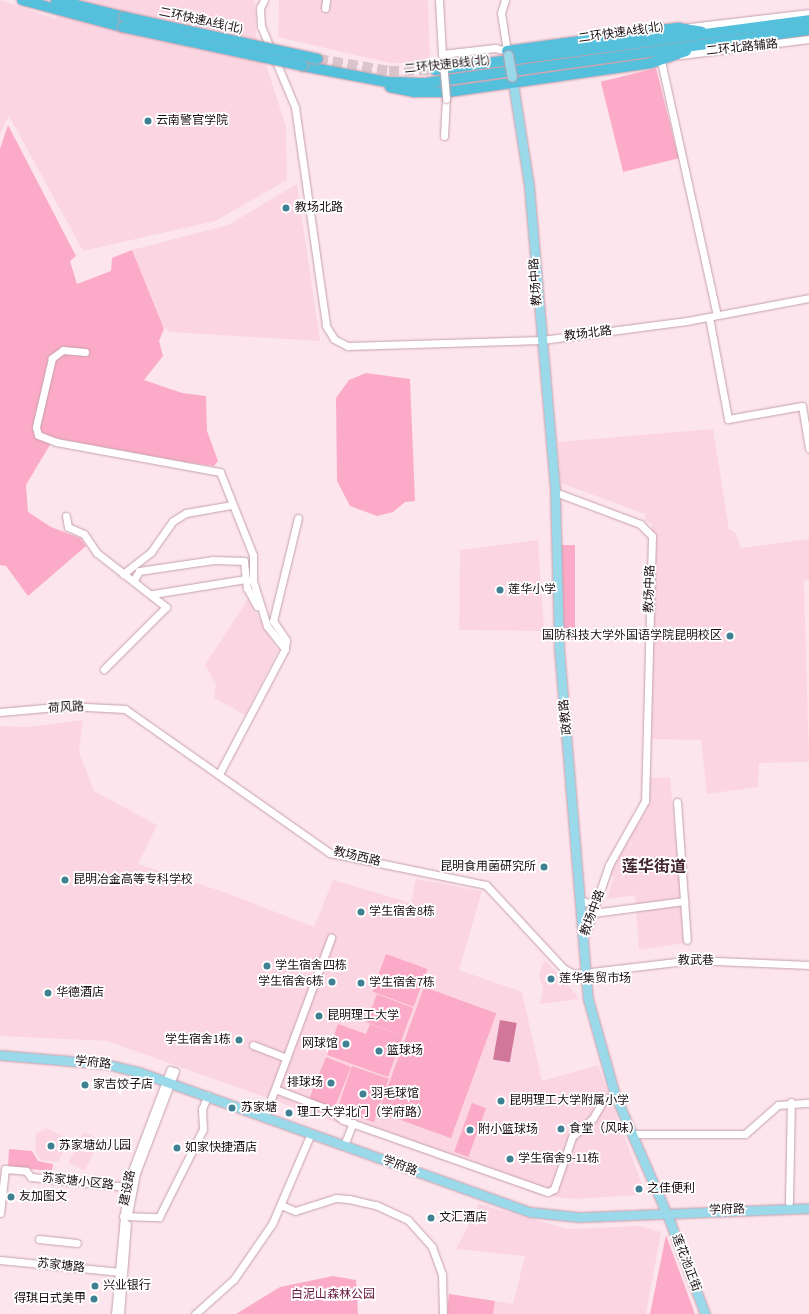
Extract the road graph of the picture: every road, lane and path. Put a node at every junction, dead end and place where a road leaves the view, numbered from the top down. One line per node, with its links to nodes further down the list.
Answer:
1 (22, 0): 10 (highway, 二环快速B线(北))
2 (56, 0): 10 (highway, 二环快速A线(北))
3 (264, 0): 28 (street, 教场北路)
4 (326, 0): 7 (street)
5 (439, 0): 17 (street)
6 (505, 0): 16 (street)
7 (325, 8)
8 (809, 13): 11 (street)
9 (809, 20): 13 (highway, 二环快速A线(北))
10 (123, 22): 19 (highway, 二环快速A线(北), bridge); 22 (highway, 二环快速B线(北), bridge)
11 (678, 28): 13 (highway); 16 (highway)
12 (809, 30): 15 (highway, 二环快速B线(北))
13 (714, 34): 21 (highway, 二环快速A线(北))
14 (809, 39): 18 (street, 二环北路辅路)
15 (696, 46): 18 (highway); 22 (highway, 二环快速B线(北))
16 (507, 53): 17 (street); 23 (main road, 教场中路, bridge)
17 (442, 54): 24 (street, bridge)
18 (675, 56): 20 (highway)
19 (318, 60)
20 (661, 61): 23 (highway); 26 (street)
21 (435, 70)
22 (349, 76): 23 (highway)
23 (513, 80): 28 (main road, 教场中路)
24 (444, 136)
25 (809, 298): 26 (street, 教场北路)
26 (717, 315): 27 (street, 教场北路)
27 (709, 317): 28 (street, 教场北路); 30 (street)
28 (542, 340): 31 (main road, 教场中路)
29 (86, 352): 32 (street)
30 (809, 448)
31 (555, 492): 46 (street, 教场中路); 47 (main road, 政教路)
32 (232, 505): 35 (street); 39 (street)
33 (66, 516): 35 (street)
34 (298, 518): 40 (street)
35 (123, 574): 37 (street)
36 (246, 579): 37 (street); 38 (street); 39 (street)
37 (134, 580): 38 (street)
38 (153, 594): 41 (street)
39 (261, 609): 40 (street)
40 (285, 649): 44 (street)
41 (104, 669)
42 (0, 712): 43 (street, 荷风路)
43 (132, 713): 44 (street, 教场西路)
44 (219, 774): 54 (street, 教场西路)
45 (677, 802): 48 (street)
46 (598, 898): 47 (street); 49 (street, 教场中路)
47 (579, 900): 52 (main road, 政教路)
48 (684, 901): 49 (street); 51 (street)
49 (593, 913): 52 (street, 教场中路)
50 (331, 938): 57 (street)
51 (687, 940)
52 (582, 942): 54 (main road, 教场中路)
53 (809, 965): 54 (street, 教武巷)
54 (585, 975): 68 (main road, 教场中路)
55 (253, 1045): 57 (street)
56 (0, 1055): 59 (main road, 学府路)
57 (287, 1058): 60 (street)
58 (173, 1070): 59 (street, 建设路)
59 (169, 1081): 61 (main road, 学府路); 70 (street, 建设路); 76 (street, 建设路)
60 (274, 1089): 65 (street); 66 (street)
61 (208, 1095): 67 (main road, 学府路); 76 (street)
62 (610, 1097): 66 (street)
63 (791, 1102): 64 (street); 68 (street); 71 (street)
64 (809, 1103)
65 (266, 1110)
66 (353, 1123): 69 (street)
67 (311, 1133): 69 (main road, 学府路); 72 (street)
68 (632, 1134): 75 (main road, 教场中路)
69 (344, 1145): 75 (main road, 学府路)
70 (127, 1187): 74 (street, 苏家塘小区路); 76 (street, 建设路)
71 (789, 1202)
72 (281, 1205): 83 (street); 84 (street)
73 (809, 1208): 75 (main road, 学府路)
74 (0, 1213)
75 (666, 1213): 85 (main road, 莲花池正街)
76 (125, 1216): 80 (street, 建设路)
77 (39, 1239): 78 (street)
78 (77, 1243)
79 (0, 1260): 80 (street, 苏家塘路)
80 (120, 1272): 81 (street, 建设路); 82 (street, 建设路)
81 (115, 1314)
82 (120, 1314)
83 (195, 1314)
84 (443, 1314)
85 (705, 1314)

